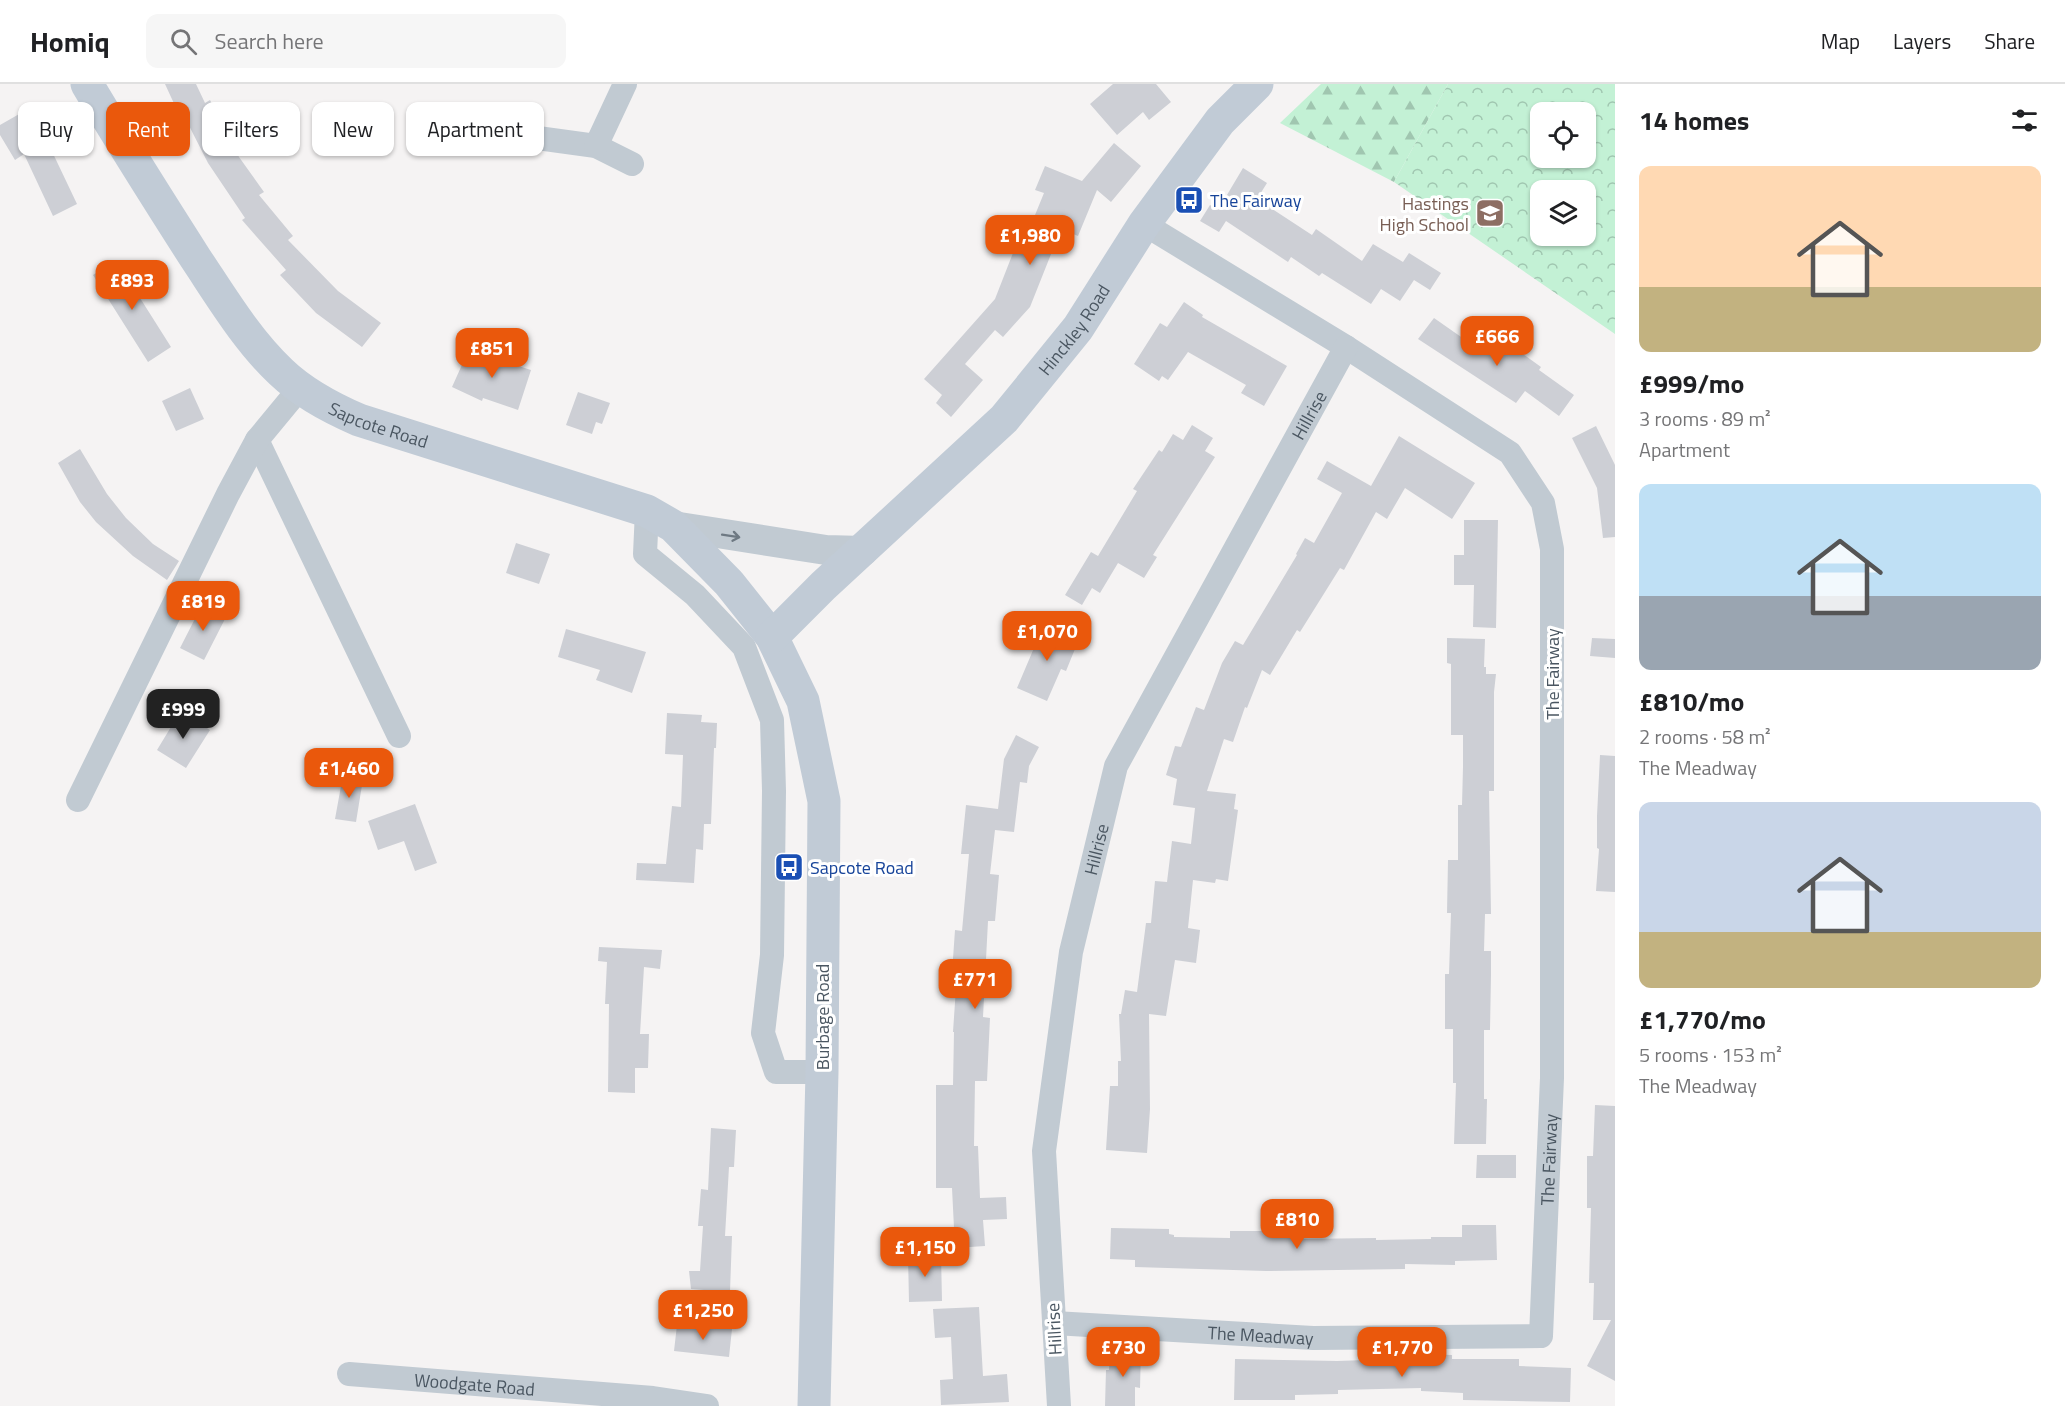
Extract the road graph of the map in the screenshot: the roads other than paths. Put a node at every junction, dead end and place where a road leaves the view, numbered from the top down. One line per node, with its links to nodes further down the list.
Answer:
1 (87, 84): 9 (main road, Sapcote Road)
2 (625, 84): 5 (street)
3 (1257, 84): 7 (main road, Hinckley Road)
4 (544, 139): 5 (street)
5 (596, 146): 6 (street)
6 (632, 164)
7 (1144, 224): 8 (street, The Fairway); 12 (main road, Hinckley Road)
8 (1347, 347): 17 (street, Hillrise); 18 (street, The Fairway)
9 (300, 388): 10 (street); 11 (main road, Sapcote Road)
10 (257, 440): 14 (street); 15 (street)
11 (660, 518): 12 (street, one-way to 12); 13 (main road, Sapcote Road); 16 (street)
12 (863, 551): 13 (main road, Hinckley Road)
13 (772, 637): 16 (main road, Burbage Road)
14 (399, 736)
15 (78, 800)
16 (822, 1072): 21 (main road, Burbage Road)
17 (1054, 1323): 18 (street, The Meadway); 22 (street, Hillrise)
18 (1541, 1336)
19 (349, 1374): 20 (street, Woodgate Road)
20 (707, 1406)
21 (814, 1406)
22 (1059, 1406)

